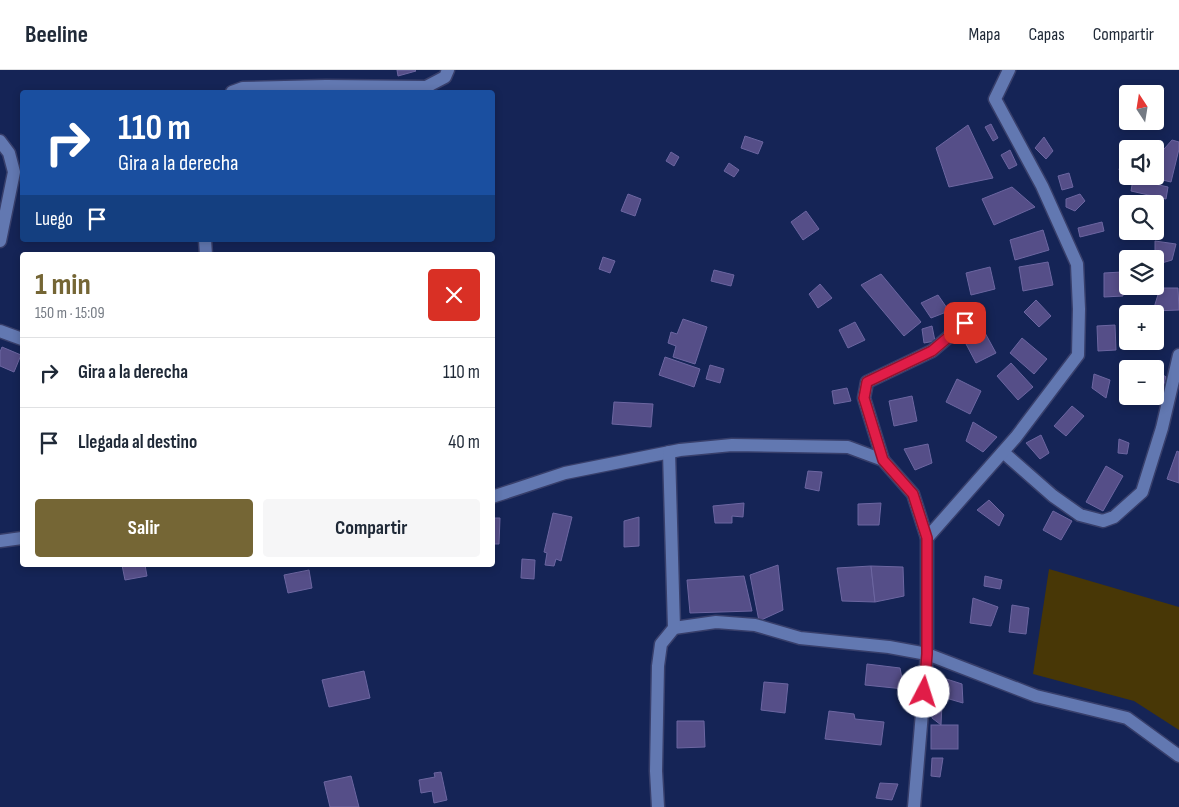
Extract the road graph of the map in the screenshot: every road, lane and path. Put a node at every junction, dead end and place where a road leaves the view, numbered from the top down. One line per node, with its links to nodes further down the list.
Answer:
1 (448, 70): 3 (street)
2 (1009, 70): 11 (street)
3 (238, 90)
4 (0, 141): 5 (street)
5 (0, 241)
6 (965, 323): 12 (street)
7 (0, 331): 8 (street)
8 (20, 338)
9 (1179, 355): 11 (street)
10 (669, 452): 12 (street); 13 (street); 17 (street)
11 (1003, 452): 15 (street)
12 (883, 460): 15 (street)
13 (495, 496)
14 (20, 538): 16 (street)
15 (927, 538): 18 (street)
16 (0, 541)
17 (674, 628): 18 (street); 20 (street)
18 (927, 654): 19 (street); 21 (street)
19 (1179, 756)
20 (658, 807)
21 (914, 807)

